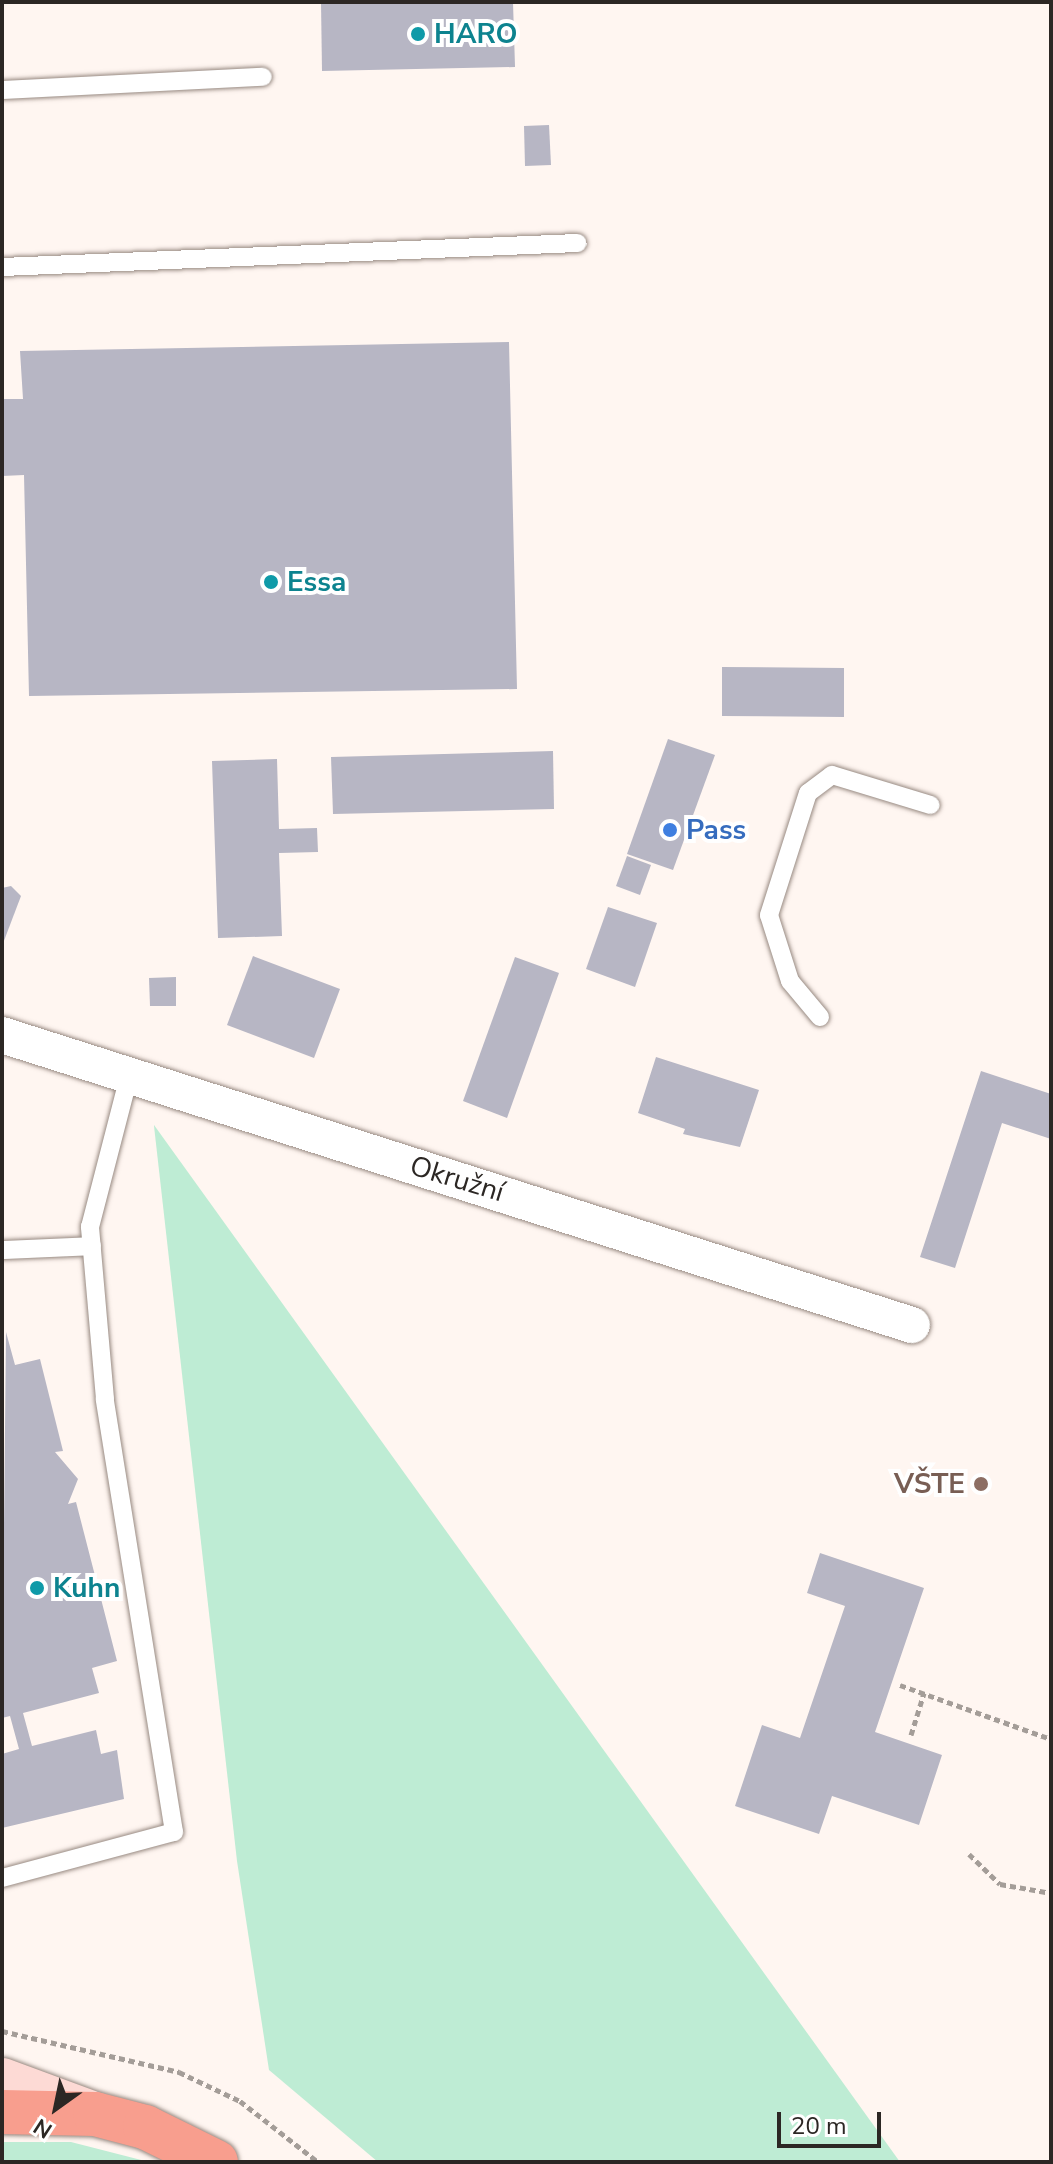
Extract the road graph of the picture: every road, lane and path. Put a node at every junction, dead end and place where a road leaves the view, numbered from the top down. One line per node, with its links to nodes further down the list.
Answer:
1 (263, 77): 2 (lane)
2 (2, 90)
3 (578, 243): 4 (lane)
4 (2, 267)
5 (931, 805): 6 (lane)
6 (820, 1017)
7 (2, 1035): 8 (street, Okružní)
8 (129, 1076): 9 (lane); 11 (street, Okružní)
9 (92, 1246): 10 (lane); 17 (lane)
10 (2, 1250)
11 (912, 1325)
12 (900, 1685): 13 (path)
13 (924, 1693): 14 (path); 15 (path)
14 (911, 1735)
15 (1051, 1739)
16 (969, 1854): 18 (path)
17 (2, 1878)
18 (1051, 1893)
19 (2, 2031): 24 (path)
20 (2, 2080): 22 (main road)
21 (2, 2112): 22 (highway)
22 (95, 2114): 23 (highway)
23 (216, 2162)
24 (318, 2162)

